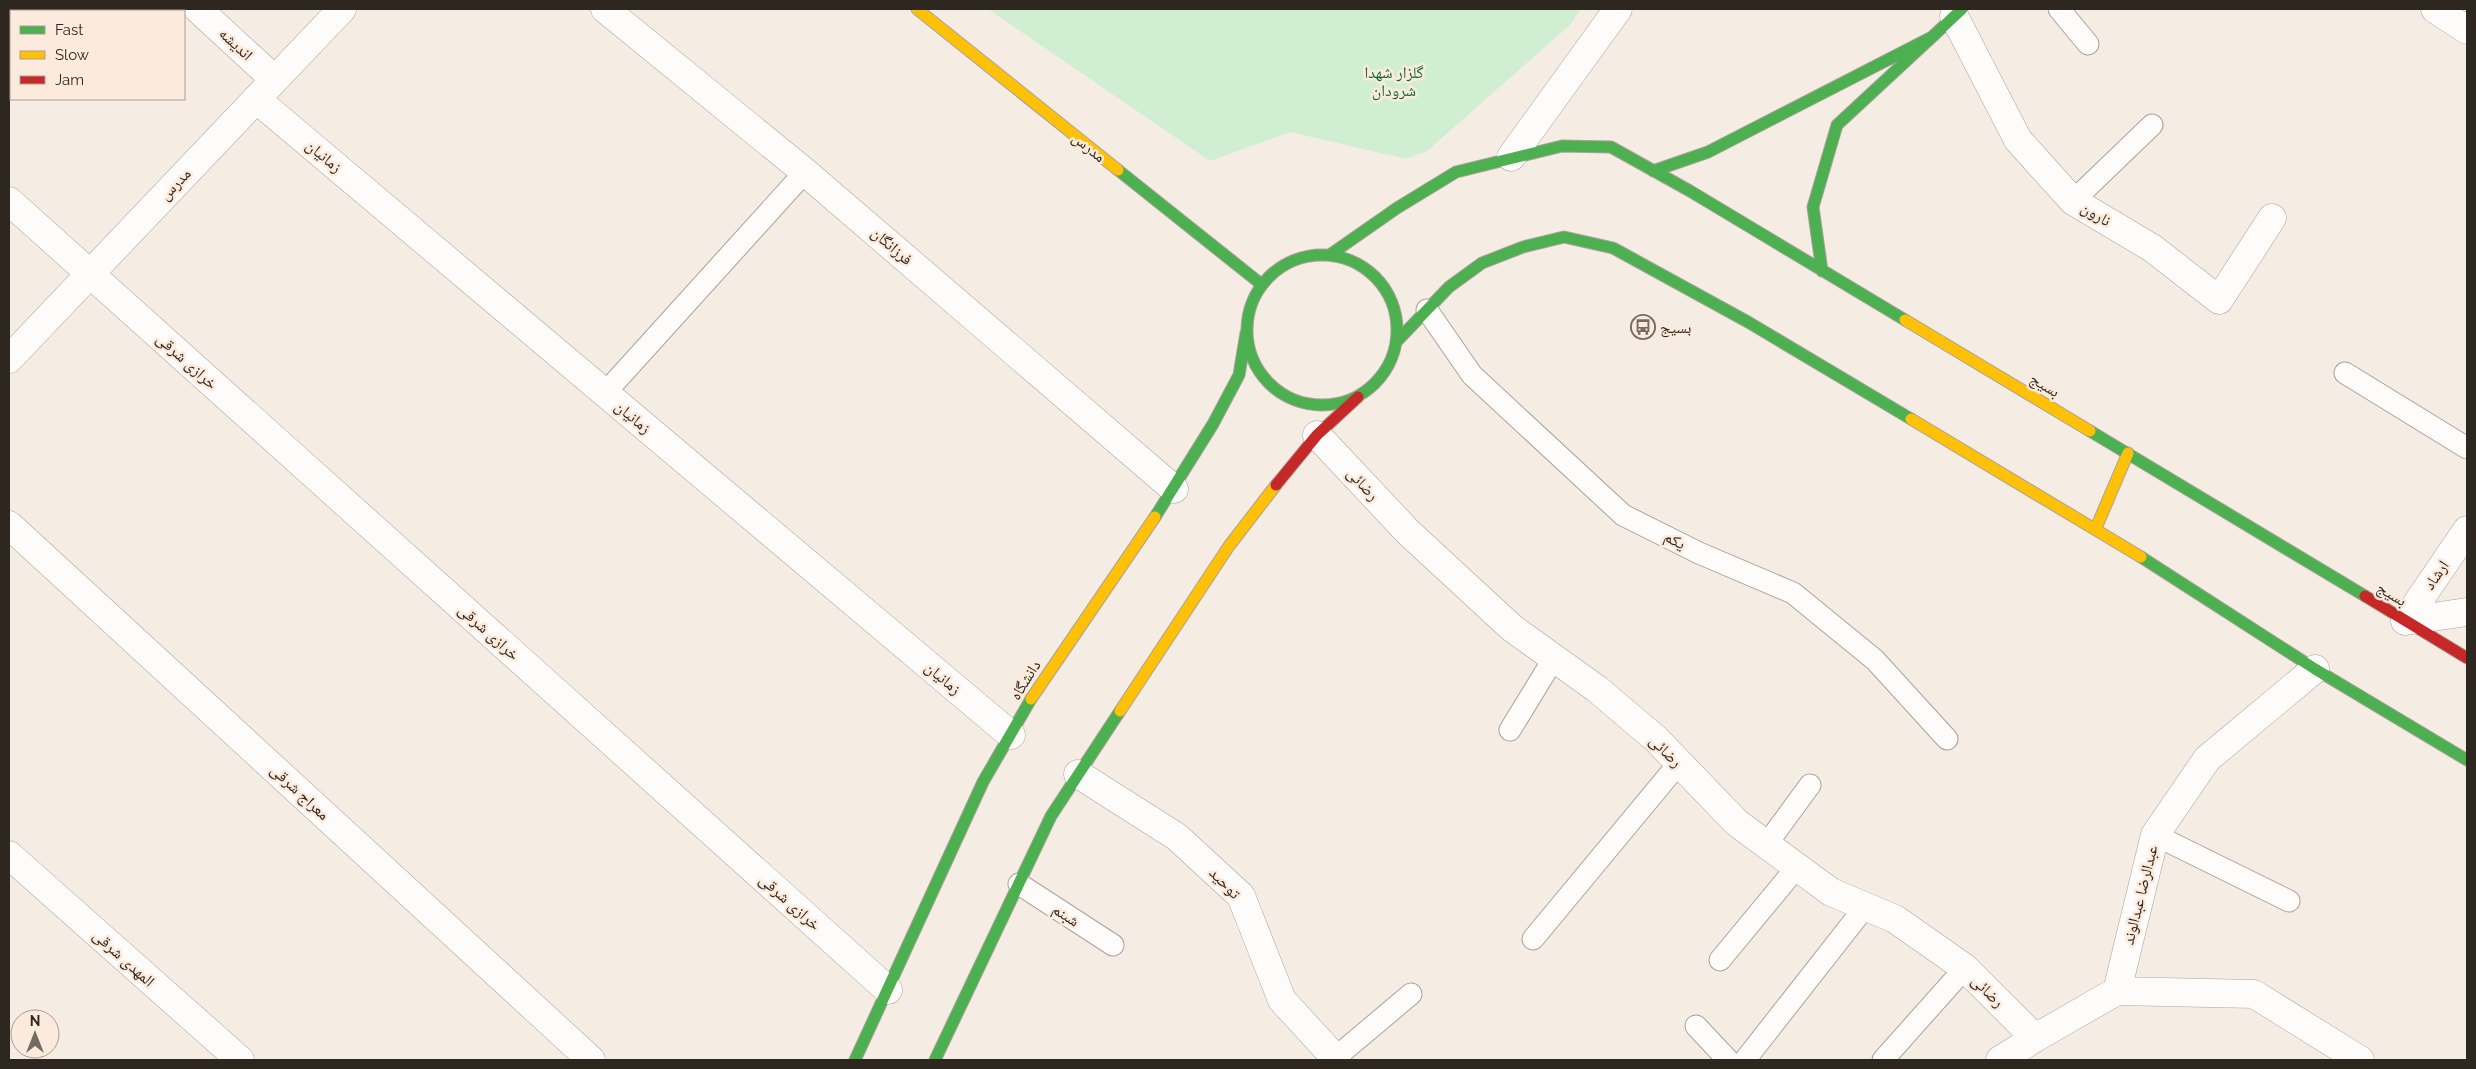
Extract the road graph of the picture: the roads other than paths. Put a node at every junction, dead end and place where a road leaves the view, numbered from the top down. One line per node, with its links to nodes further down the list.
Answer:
1 (198, 9): 12 (street, اندیشه)
2 (342, 9): 12 (street, مدرس)
3 (605, 9): 17 (street, فرزانگان)
4 (917, 9): 24 (main road, مدرس)
5 (1618, 9): 15 (street)
6 (2059, 9): 11 (lane)
7 (2435, 9): 9 (street)
8 (1958, 12): 10 (main road); 19 (street, نارون)
9 (2467, 30)
10 (1932, 37): 16 (main road); 22 (main road)
11 (2088, 44)
12 (274, 79): 13 (street, مدرس)
13 (256, 99): 23 (street, مدرس); 30 (street, زمانیان)
14 (2152, 125): 19 (lane)
15 (1511, 157): 16 (main road, بسیج); 21 (main road, بسیج)
16 (1653, 171): 22 (main road, بسیج)
17 (805, 172): 30 (lane); 35 (street, فرزانگان)
18 (9, 201): 23 (street, خرازی شرقی)
19 (2073, 201): 20 (street, نارون)
20 (2272, 218)
21 (1331, 254): 24 (main road); 27 (main road)
22 (1822, 271): 34 (main road, بسیج)
23 (90, 274): 28 (street, مدرس); 62 (street, خرازی شرقی)
24 (1261, 284): 26 (main road)
25 (1427, 310): 27 (main road); 37 (main road); 46 (lane, یکم)
26 (1246, 333): 31 (main road); 35 (main road, دانشگاه)
27 (1398, 340): 31 (main road)
28 (9, 359)
29 (2345, 373): 33 (lane)
30 (605, 393): 45 (street, زمانیان)
31 (1358, 397): 32 (main road)
32 (1317, 435): 41 (street, رضائی); 49 (main road)
33 (2467, 448)
34 (2128, 453): 37 (main road); 40 (main road, بسیج)
35 (1174, 490): 45 (main road, دانشگاه)
36 (9, 525): 69 (street, معراج شرقی)
37 (2096, 528): 43 (main road)
38 (2467, 530): 40 (street, ارشاد)
39 (2467, 612): 40 (street)
40 (2405, 620): 42 (main road, بسیج)
41 (1554, 658): 44 (lane); 48 (street, رضائی)
42 (2467, 658)
43 (2316, 670): 47 (main road); 51 (street, عبدالرضا عبدالوند)
44 (1510, 730)
45 (1011, 735): 62 (main road, دانشگاه)
46 (1947, 739)
47 (2467, 760)
48 (1679, 762): 52 (street, رضائی); 58 (lane)
49 (1078, 774): 55 (main road); 67 (street, توحید)
50 (1810, 785): 52 (lane)
51 (2155, 834): 56 (lane); 63 (street, عبدالرضا عبدالوند)
52 (1766, 845): 54 (street, رضائی)
53 (9, 855): 68 (street, المهدی شرقی)
54 (1797, 867): 57 (street, رضائی); 60 (lane)
55 (1019, 884): 59 (lane, شبنم); 71 (main road)
56 (2289, 901)
57 (1865, 906): 61 (street, رضائی); 73 (lane)
58 (1533, 939)
59 (1113, 945)
60 (1720, 960)
61 (1965, 968): 66 (street, رضائی); 74 (lane)
62 (888, 990): 70 (main road, دانشگاه)
63 (2117, 991): 66 (street); 76 (street)
64 (1411, 994): 67 (lane)
65 (1696, 1026): 72 (lane)
66 (2035, 1038): 75 (street)
67 (1336, 1059)
68 (240, 1060)
69 (591, 1060)
70 (855, 1060)
71 (935, 1060)
72 (1728, 1060)
73 (1745, 1060)
74 (1883, 1060)
75 (2000, 1060)
76 (2360, 1060)

